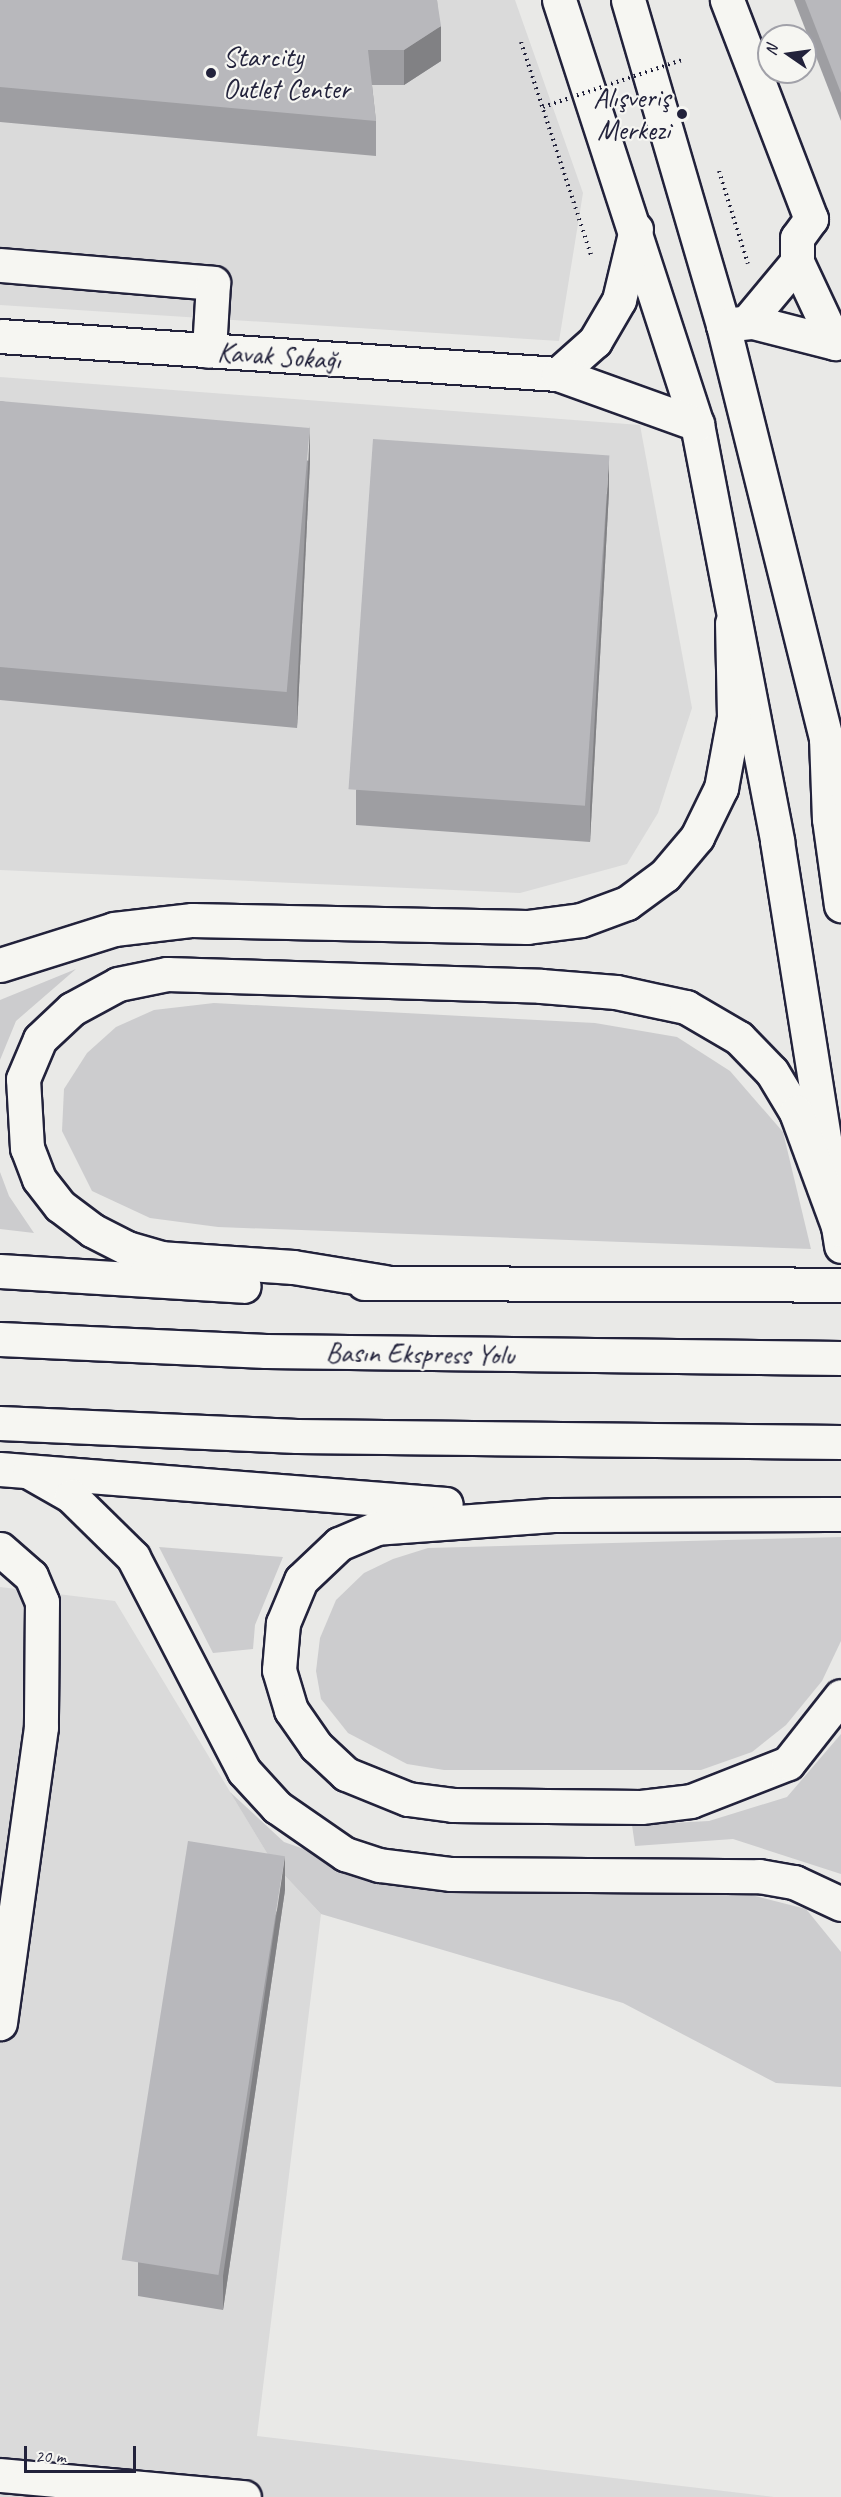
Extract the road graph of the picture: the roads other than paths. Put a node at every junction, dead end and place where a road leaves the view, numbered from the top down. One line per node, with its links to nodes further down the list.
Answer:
1 (559, 0): 4 (main road)
2 (628, 0): 7 (main road)
3 (727, 0): 5 (main road)
4 (636, 228): 11 (main road); 12 (main road)
5 (797, 262): 7 (main road); 10 (main road)
6 (0, 265): 9 (main road)
7 (743, 317): 10 (main road); 14 (main road)
8 (0, 336): 9 (main road, Kavak Sokağı)
9 (209, 351): 11 (main road, Kavak Sokağı)
10 (838, 356)
11 (558, 374): 12 (main road, Kavak Sokağı)
12 (697, 424): 13 (main road)
13 (732, 623): 17 (main road); 18 (main road)
14 (826, 738): 15 (main road); 16 (main road)
15 (841, 781)
16 (841, 905)
17 (0, 965)
18 (840, 1238): 20 (main road)
19 (0, 1271): 20 (main road)
20 (385, 1282): 21 (main road)
21 (841, 1285)
22 (0, 1339): 23 (main road, Basın Ekspress Yolu)
23 (841, 1358)
24 (0, 1423): 25 (main road)
25 (841, 1442)
26 (14, 1471): 28 (main road); 31 (main road)
27 (841, 1514): 28 (main road)
28 (552, 1515): 30 (main road)
29 (0, 1549): 32 (main road)
30 (841, 1696)
31 (841, 1904)
32 (7, 1916): 33 (main road)
33 (0, 2023)
34 (0, 2475): 35 (main road)
35 (244, 2497)

